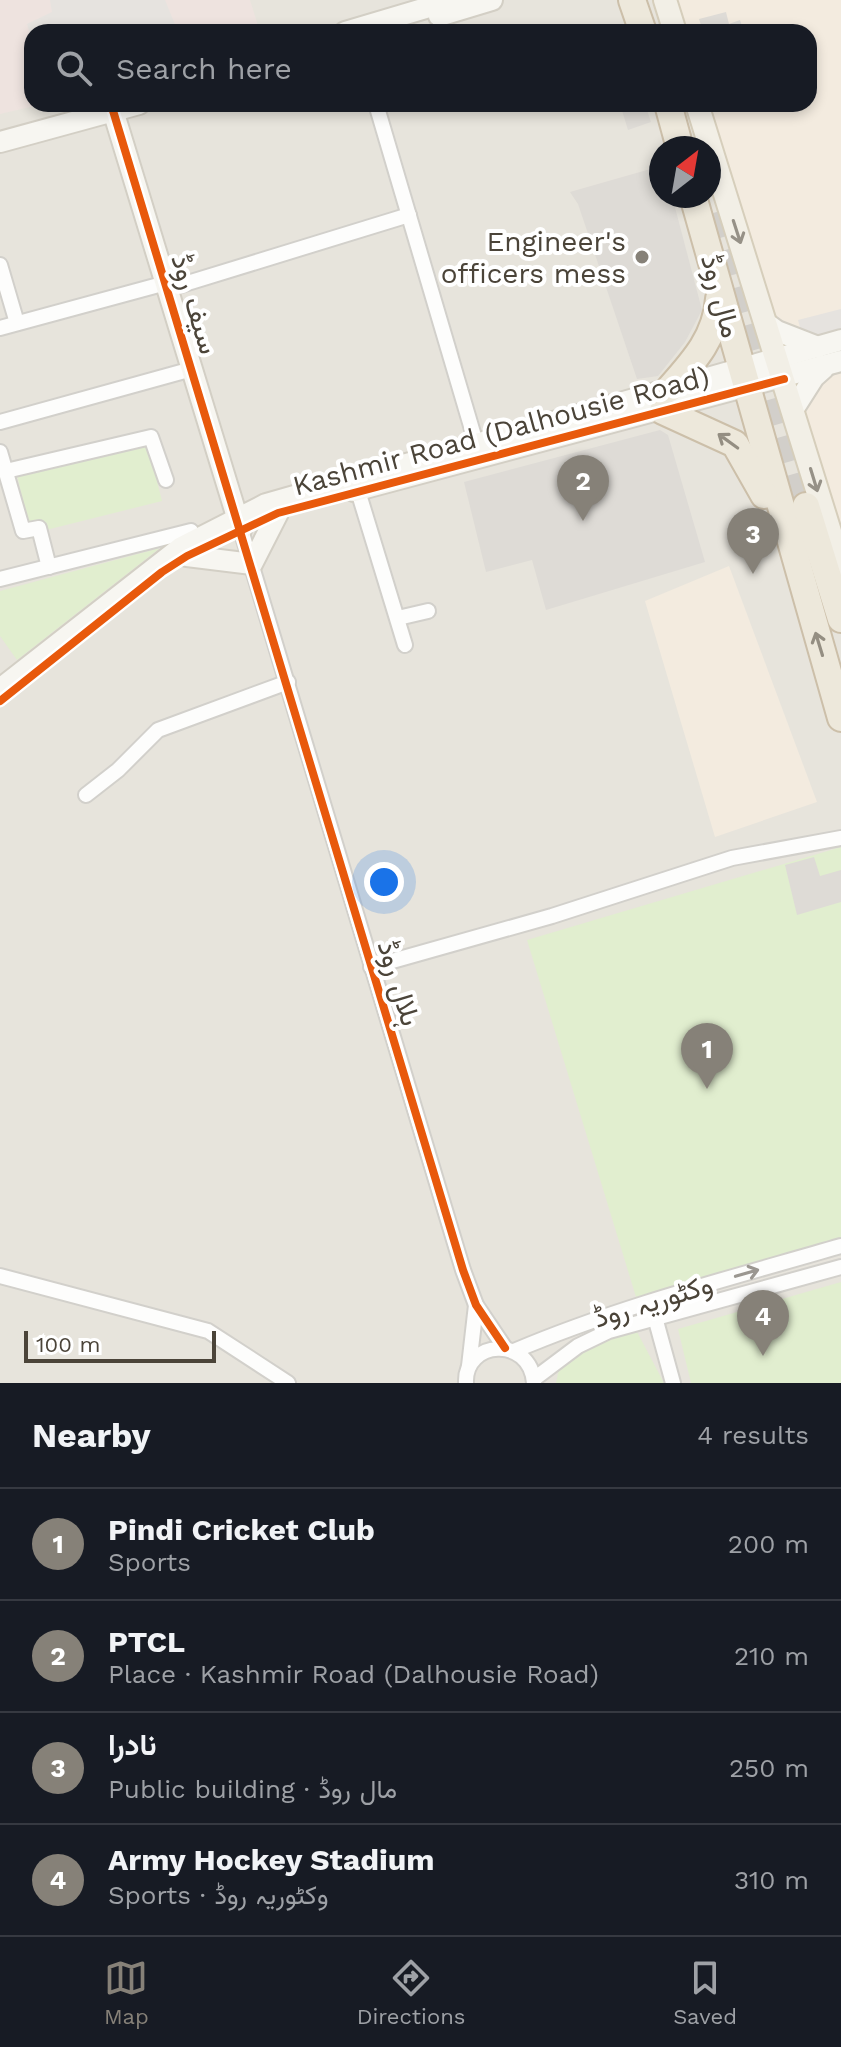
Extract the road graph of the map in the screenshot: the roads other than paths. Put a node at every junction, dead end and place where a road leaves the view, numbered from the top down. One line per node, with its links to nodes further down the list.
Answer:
1 (453, 0): 4 (street)
2 (492, 0): 5 (street)
3 (645, 8): 6 (main road)
4 (372, 24)
5 (411, 24)
6 (665, 24)
7 (81, 112): 13 (street)
8 (90, 112): 15 (street)
9 (110, 112): 19 (street, سیف روڈ)
10 (378, 112): 17 (street)
11 (670, 112): 14 (highway)
12 (700, 112): 22 (main road, one-way to 22)
13 (0, 130)
14 (677, 136)
15 (0, 142)
16 (696, 208): 20 (highway, مال روڈ)
17 (409, 215): 19 (street); 33 (street)
18 (0, 265): 21 (street)
19 (167, 286): 21 (street); 27 (street, سیف روڈ)
20 (720, 292): 29 (highway, مال روڈ); 30 (highway)
21 (17, 323): 23 (street)
22 (766, 323): 25 (street); 28 (main road)
23 (0, 328)
24 (841, 340): 25 (street, Kashmir Road (Dalhousie Road))
25 (818, 347): 28 (street, Kashmir Road (Dalhousie Road))
26 (833, 364): 28 (street, Kashmir Road (Dalhousie Road)); 31 (street)
27 (192, 369): 32 (street); 37 (street, سیف روڈ)
28 (781, 369): 29 (street, Kashmir Road (Dalhousie Road)); 31 (main road)
29 (742, 379): 30 (street, Kashmir Road (Dalhousie Road)); 44 (highway, مال روڈ)
30 (666, 400): 33 (street, Kashmir Road (Dalhousie Road)); 38 (street, Kashmir Road (Dalhousie Road)); 44 (highway, one-way to 30)
31 (793, 410): 47 (main road, one-way to 47)
32 (0, 422)
33 (476, 443): 40 (street, Kashmir Road (Dalhousie Road))
34 (0, 452): 35 (street)
35 (6, 471): 36 (street); 46 (street)
36 (166, 480)
37 (227, 484): 40 (street); 41 (street, سیف روڈ)
38 (358, 491): 40 (street, Kashmir Road (Dalhousie Road)); 50 (street)
39 (806, 506): 51 (highway)
40 (272, 509): 41 (street, Kashmir Road (Dalhousie Road)); 45 (street)
41 (239, 524): 43 (street, Kashmir Road (Dalhousie Road)); 45 (street, ہلال روڈ); 54 (street, Kashmir Road (Dalhousie Road))
42 (191, 531): 46 (street)
43 (187, 556): 45 (street); 55 (street, Kashmir Road (Dalhousie Road))
44 (793, 556): 56 (highway, مال روڈ, one-way to 44)
45 (252, 564): 53 (street, ہلال روڈ)
46 (49, 567): 48 (street)
47 (841, 567)
48 (0, 579)
49 (428, 611): 50 (street)
50 (398, 618): 52 (street)
51 (841, 619)
52 (405, 645)
53 (288, 682): 57 (street); 59 (street, ہلال روڈ)
54 (0, 689)
55 (0, 701)
56 (841, 718)
57 (86, 795)
58 (841, 838): 59 (street)
59 (371, 967): 64 (street, ہلال روڈ)
60 (841, 1246): 63 (street, وکٹوریہ روڈ, one-way to 60)
61 (841, 1267): 65 (street, وکٹوریہ روڈ)
62 (0, 1276): 69 (street)
63 (650, 1301): 65 (street); 66 (street, وکٹوریہ روڈ)
64 (476, 1305): 66 (street, ہلال روڈ); 67 (street, ہلال روڈ)
65 (655, 1317): 68 (street, وکٹوریہ روڈ); 70 (street)
66 (510, 1349): 67 (street, وکٹوریہ روڈ); 68 (street, ہلال روڈ)
67 (465, 1377)
68 (534, 1381)
69 (288, 1383)
70 (673, 1383)

